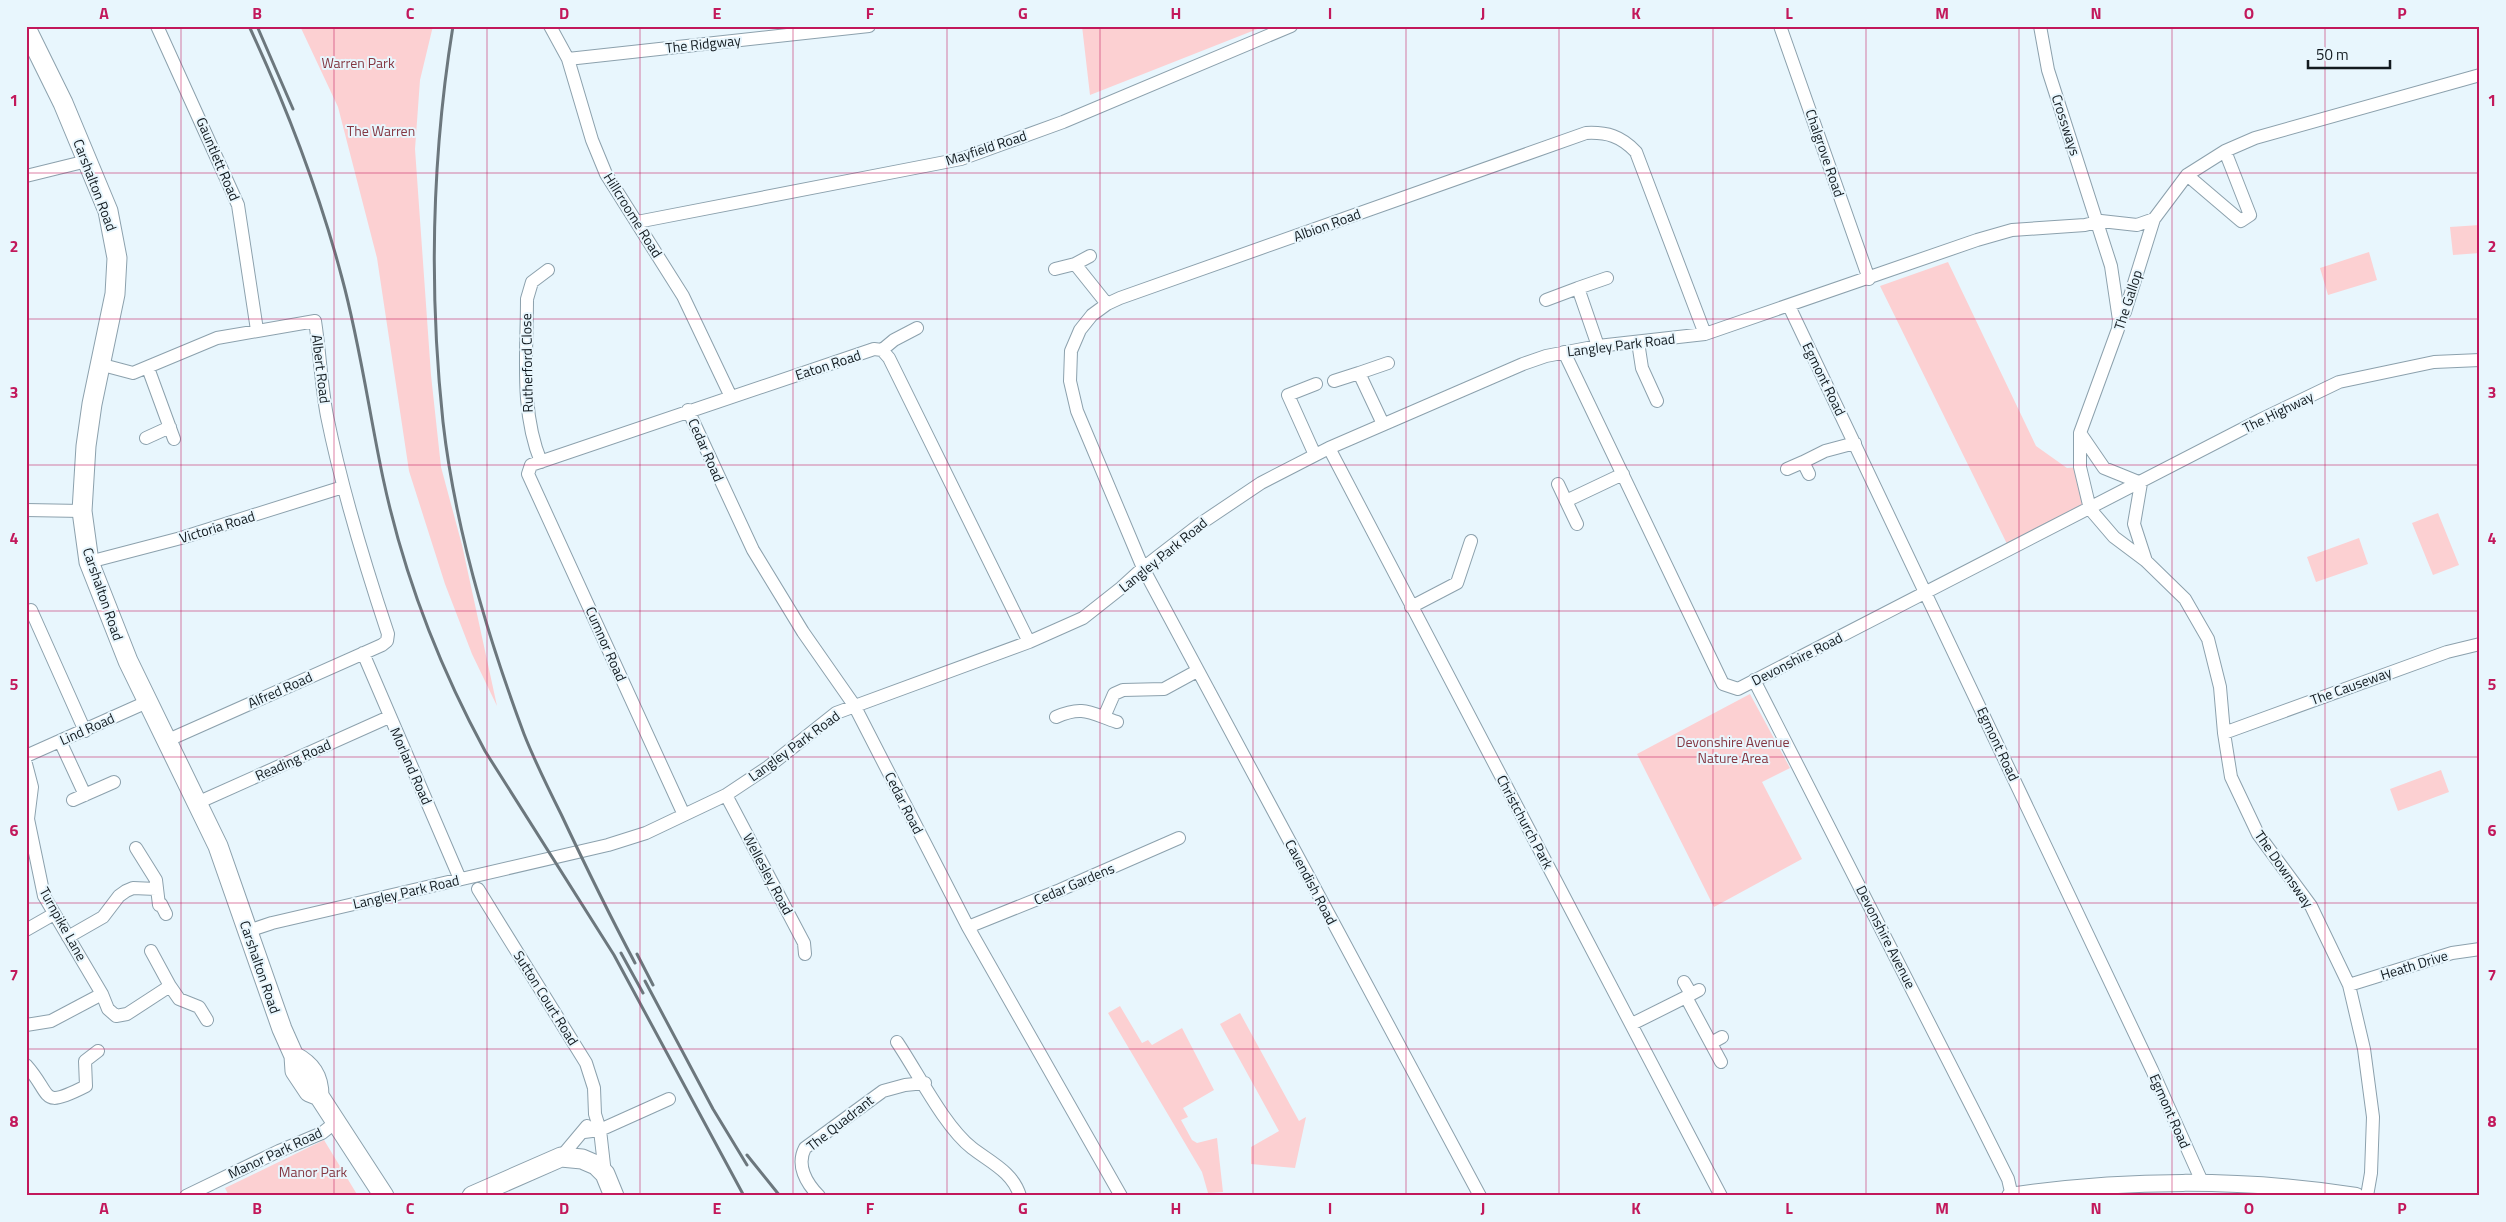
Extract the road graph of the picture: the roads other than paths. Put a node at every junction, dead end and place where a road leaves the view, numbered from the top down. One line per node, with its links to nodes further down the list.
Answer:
1 (157, 26): 29 (street, Gauntlett Road)
2 (550, 26): 8 (street, Hillcroome Road)
3 (869, 26): 8 (street, The Ridgway)
4 (1291, 26): 15 (street, Mayfield Road)
5 (1780, 26): 22 (street, Chalgrove Road)
6 (2040, 26): 16 (street, Crossways)
7 (26, 28): 11 (highway, Carshalton Road)
8 (568, 59): 15 (street, Hillcroome Road)
9 (2480, 76): 10 (street, The Gallop)
10 (2225, 150): 12 (street, The Gallop); 12 (street)
11 (87, 161): 13 (street); 37 (highway, Carshalton Road)
12 (2188, 175): 14 (street, The Gallop)
13 (26, 176)
14 (2154, 219): 16 (street); 27 (street, The Gallop)
15 (637, 222): 42 (street, Hillcroome Road)
16 (2096, 223): 22 (street, Langley Park Road); 27 (street, Crossways)
17 (1090, 256): 18 (street)
18 (1075, 264): 19 (street); 25 (street)
19 (1055, 269)
20 (548, 270): 51 (street, Rutherford Close)
21 (1607, 278): 23 (street)
22 (1869, 279): 26 (street, Langley Park Road)
23 (1578, 288): 24 (street); 32 (street)
24 (1546, 300)
25 (1107, 304): 30 (street, Albion Road); 68 (street, Albion Road)
26 (1789, 306): 30 (street, Langley Park Road); 48 (street, Egmont Road)
27 (2119, 320): 46 (street, The Gallop)
28 (917, 328): 33 (street)
29 (257, 330): 38 (street, Albert Road); 59 (street, Albert Road)
30 (1705, 334): 31 (street, Langley Park Road)
31 (1638, 342): 32 (street, Langley Park Road); 43 (street)
32 (1598, 346): 34 (street, Langley Park Road)
33 (882, 350): 42 (street, Eaton Road); 73 (street)
34 (1564, 352): 45 (street, Langley Park Road); 55 (street, Devonshire Road)
35 (2480, 360): 57 (street, The Highway)
36 (1388, 363): 39 (street)
37 (99, 364): 38 (street, Albert Road); 63 (highway, Carshalton Road)
38 (148, 368): 47 (street)
39 (1359, 373): 40 (street); 45 (street)
40 (1334, 381)
41 (1316, 384): 50 (street)
42 (731, 397): 44 (street, Eaton Road)
43 (1657, 401)
44 (688, 410): 51 (street, Eaton Road); 79 (street, Cedar Road)
45 (1383, 424): 49 (street, Langley Park Road)
46 (2080, 433): 57 (street); 61 (street, The Gallop)
47 (146, 438)
48 (1855, 443): 52 (street); 69 (street, Egmont Road)
49 (1329, 448): 50 (street, Langley Park Road); 70 (street, Christchurch Park)
50 (1315, 455): 68 (street, Langley Park Road)
51 (541, 462): 54 (street, Eaton Road)
52 (1803, 462): 53 (street); 56 (street)
53 (1787, 469)
54 (528, 474): 93 (street, Cumnor Road)
55 (1622, 474): 60 (street); 77 (street, Devonshire Road)
56 (1809, 474)
57 (2140, 483): 61 (street, The Highway); 66 (street, The Downsway)
58 (1558, 484): 60 (street)
59 (343, 486): 67 (street, Victoria Road); 72 (street, Albert Road)
60 (1566, 501): 64 (street)
61 (2090, 509): 66 (street, The Downsway); 69 (street, Devonshire Road)
62 (26, 510): 63 (street)
63 (82, 511): 67 (highway, Carshalton Road)
64 (1577, 524)
65 (1471, 541): 70 (street)
66 (2146, 561): 85 (street, The Downsway)
67 (89, 562): 78 (highway, Carshalton Road)
68 (1142, 568): 73 (street, Langley Park Road); 76 (street, Cavendish Road)
69 (1926, 593): 77 (street, Devonshire Road); 129 (street, Egmont Road)
70 (1411, 607): 115 (street, Christchurch Park)
71 (31, 610): 84 (street)
72 (388, 634): 75 (street, Alfred Road)
73 (1028, 642): 79 (street, Langley Park Road)
74 (2480, 644): 85 (street, The Causeway)
75 (363, 653): 80 (street, Morland Road); 86 (street, Alfred Road)
76 (1197, 671): 82 (street); 138 (street, Cavendish Road)
77 (1754, 680): 130 (street, Devonshire Avenue)
78 (147, 702): 84 (street, Lind Road); 86 (highway, Carshalton Road)
79 (854, 705): 91 (street, Langley Park Road); 102 (street, Cedar Road)
80 (389, 717): 92 (street, Reading Road); 97 (street, Morland Road)
81 (1056, 717): 82 (street)
82 (1104, 718): 83 (street)
83 (1117, 722)
84 (85, 731): 87 (street, Lind Road)
85 (2224, 732): 110 (street, The Downsway)
86 (166, 740): 92 (highway, Carshalton Road)
87 (60, 741): 88 (street, Lind Road); 90 (street)
88 (26, 756)
89 (26, 764): 96 (street, Turnpike Lane)
90 (114, 782)
91 (726, 795): 93 (street, Langley Park Road); 108 (street, Wellesley Road)
92 (197, 803): 104 (highway, Carshalton Road)
93 (684, 815): 97 (street, Langley Park Road)
94 (1179, 838): 102 (street, Cedar Gardens)
95 (136, 848): 98 (street)
96 (30, 852): 100 (street, Turnpike Lane)
97 (460, 880): 104 (street, Langley Park Road)
98 (156, 889): 101 (street); 105 (street)
99 (478, 889): 123 (street, Sutton Court Road)
100 (54, 914): 103 (street); 105 (street, Turnpike Lane)
101 (166, 914)
102 (968, 927): 137 (street, Cedar Road)
103 (26, 930)
104 (248, 931): 124 (highway, Carshalton Road)
105 (68, 937): 112 (street, Turnpike Lane)
106 (2480, 949): 110 (street, Heath Drive)
107 (151, 951): 111 (street)
108 (805, 954)
109 (1684, 982): 113 (street)
110 (2349, 985): 141 (street, The Downsway)
111 (170, 986): 112 (street, Turnpike Lane); 114 (street)
112 (102, 994): 116 (street)
113 (1692, 994): 115 (street); 119 (street)
114 (207, 1020)
115 (1632, 1024): 139 (street, Christchurch Park)
116 (26, 1026)
117 (897, 1042): 121 (street)
118 (98, 1051): 120 (street)
119 (1721, 1062)
120 (26, 1065)
121 (925, 1083): 135 (street, The Quadrant); 136 (street)
122 (669, 1099): 125 (street)
123 (595, 1114): 125 (street, Sutton Court Road); 126 (street)
124 (336, 1122): 131 (street, Manor Park Road); 132 (highway, Carshalton Road)
125 (600, 1130): 126 (street); 128 (street, Sutton Court Road)
126 (584, 1132): 127 (street)
127 (562, 1157): 128 (highway); 133 (highway)
128 (605, 1174): 134 (highway, Sutton Court Road)
129 (2203, 1184): 130 (main road); 140 (main road)
130 (2016, 1195)
131 (186, 1196)
132 (384, 1196)
133 (472, 1196)
134 (614, 1196)
135 (819, 1196)
136 (1020, 1196)
137 (1121, 1196)
138 (1480, 1196)
139 (1721, 1196)
140 (2356, 1196)
141 (2367, 1196)

